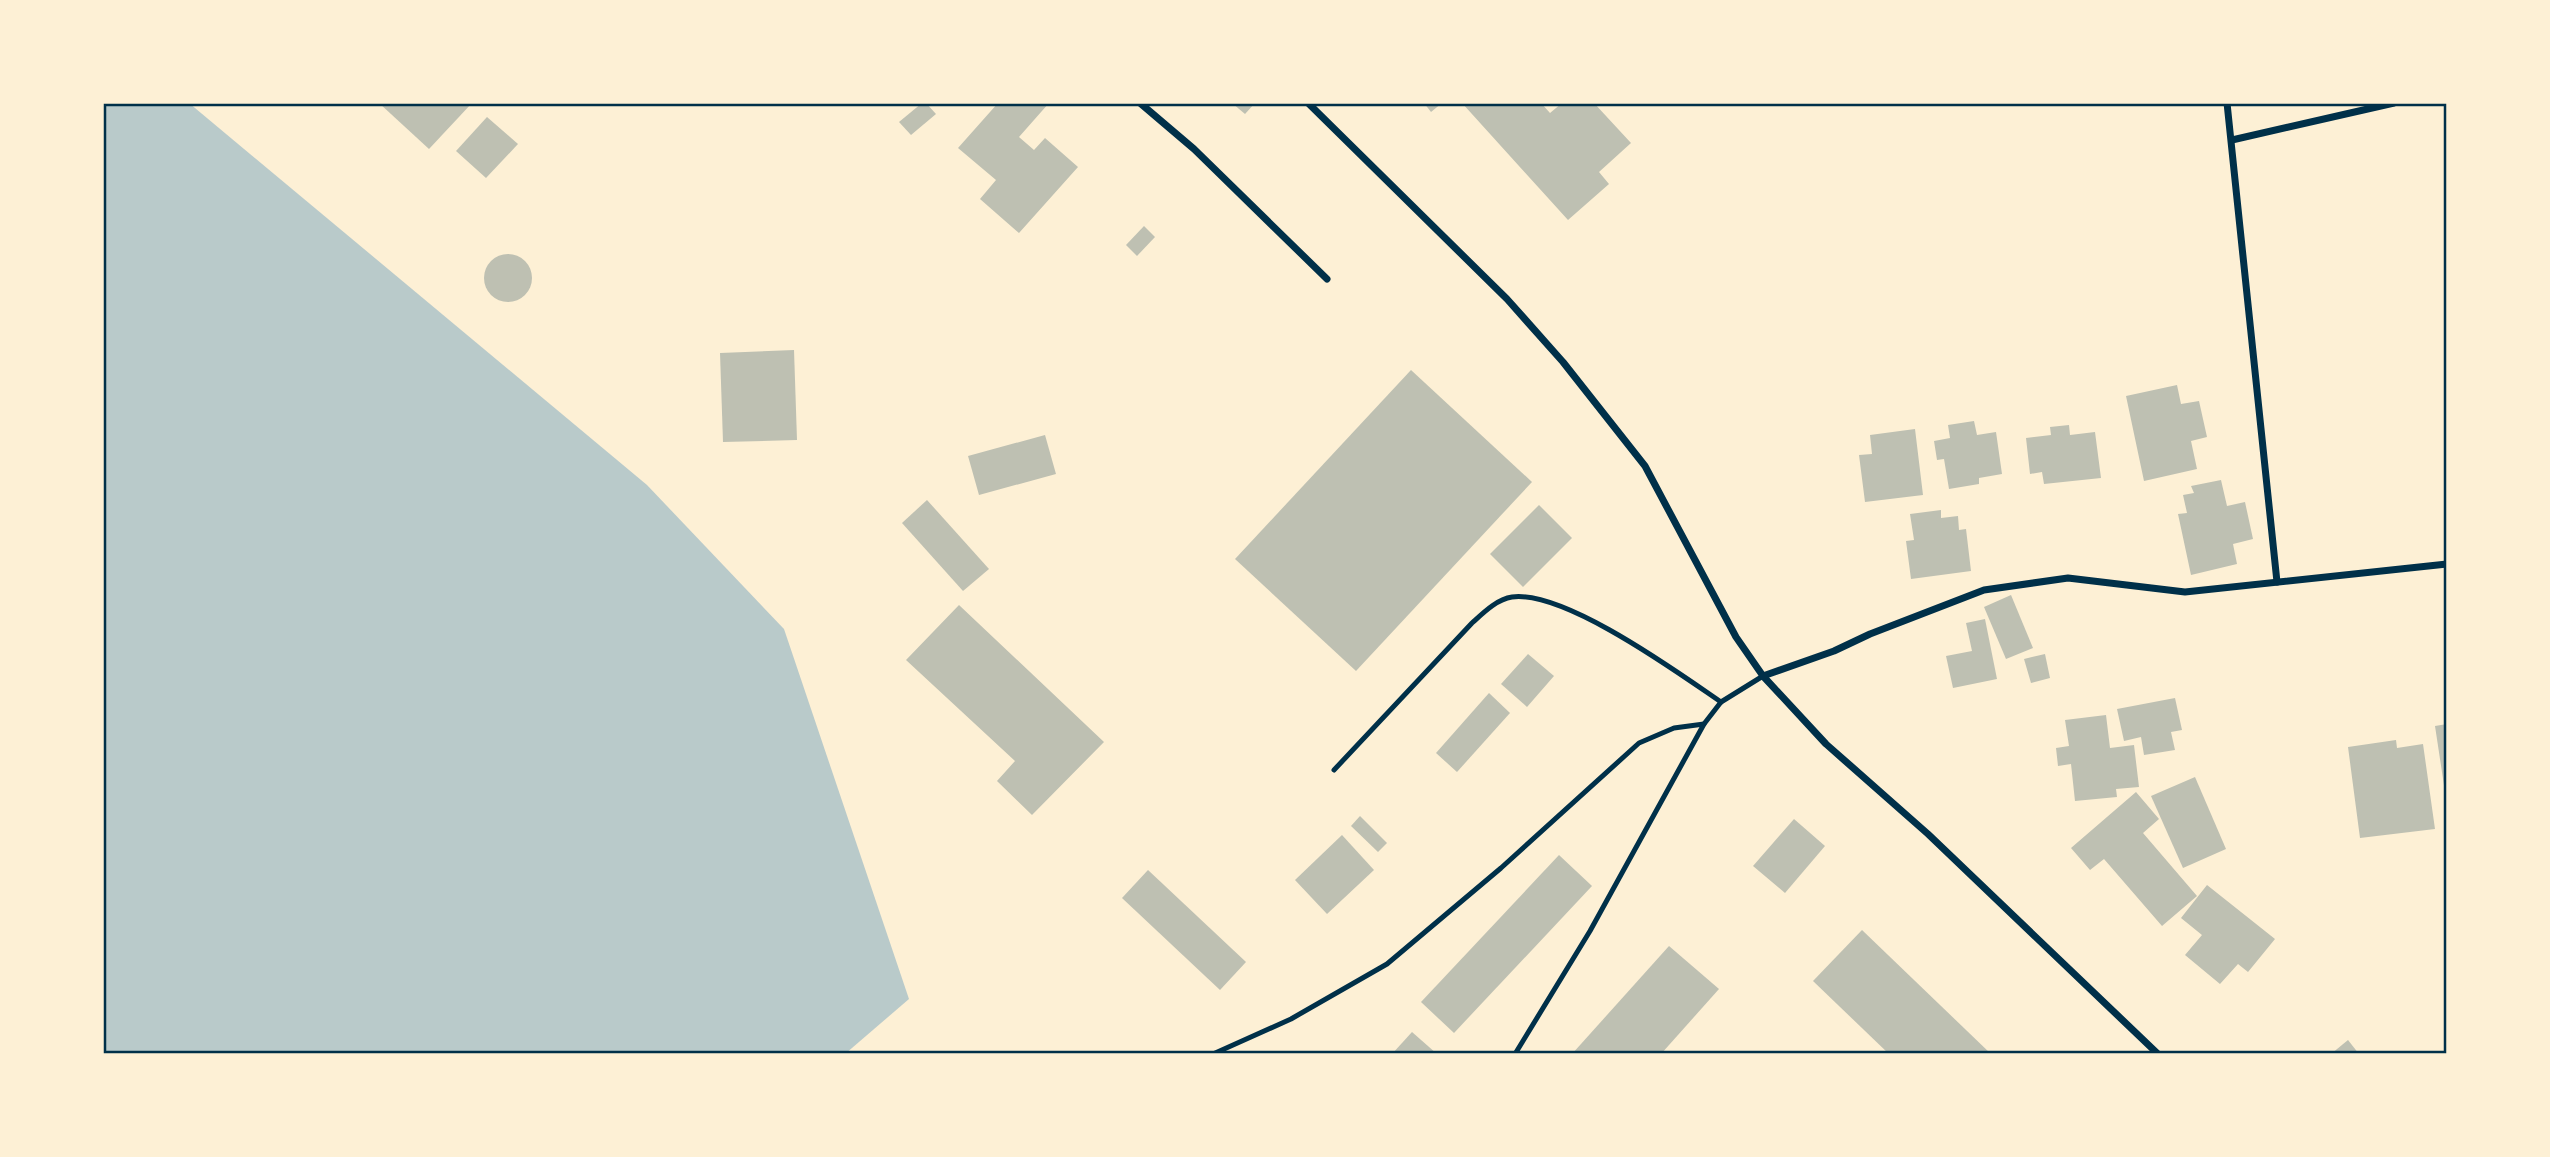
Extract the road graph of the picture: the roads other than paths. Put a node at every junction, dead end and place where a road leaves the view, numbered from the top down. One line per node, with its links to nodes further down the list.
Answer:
1 (1140, 103): 6 (street)
2 (1308, 103): 9 (street)
3 (2227, 103): 5 (street)
4 (2394, 103): 5 (street)
5 (2232, 141): 8 (street)
6 (1327, 279)
7 (2447, 564): 8 (street)
8 (2277, 582): 9 (street)
9 (1763, 676): 10 (lane); 15 (street)
10 (1721, 702): 11 (lane); 12 (lane)
11 (1704, 723): 13 (lane); 14 (lane)
12 (1334, 769)
13 (1213, 1054)
14 (1515, 1054)
15 (2158, 1054)

